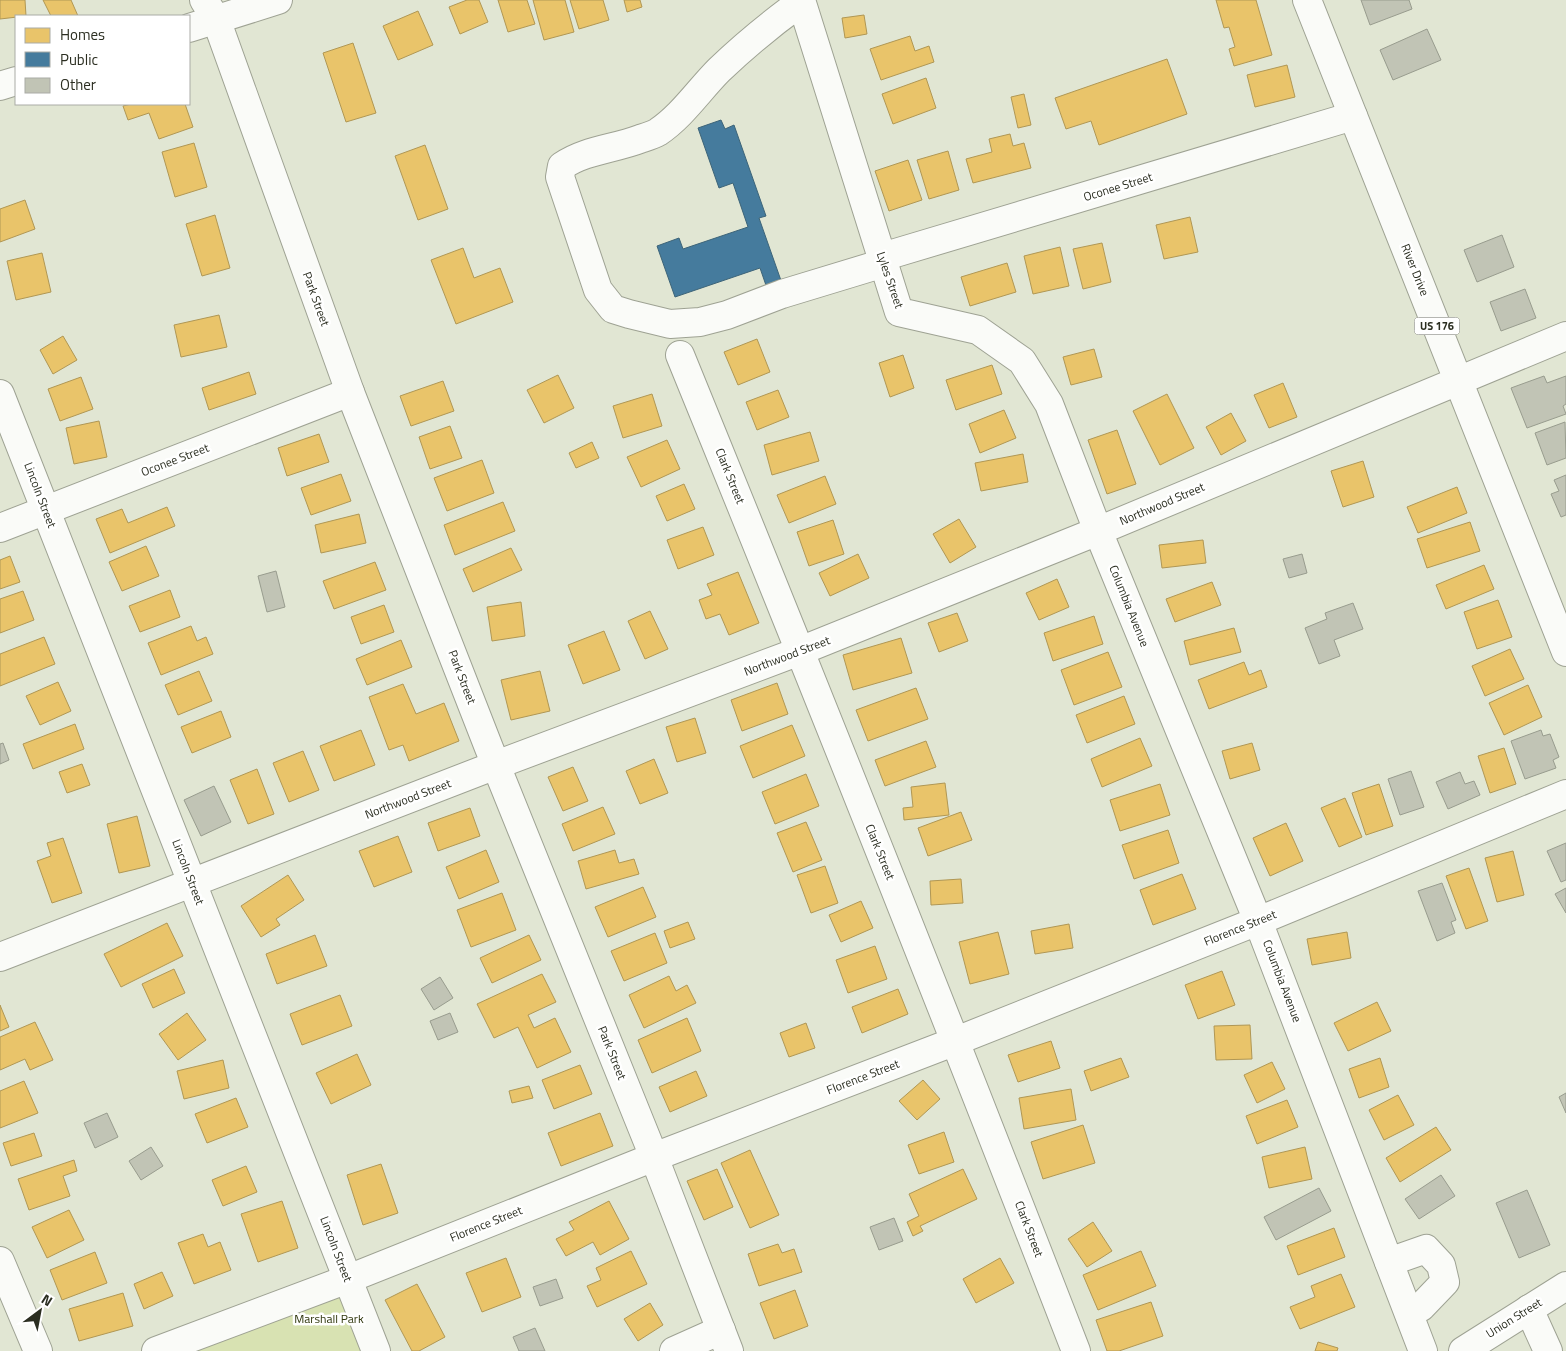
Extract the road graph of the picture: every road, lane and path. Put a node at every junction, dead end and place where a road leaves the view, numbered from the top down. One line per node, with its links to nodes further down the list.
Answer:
1 (278, 0): 4 (street)
2 (1307, 0): 8 (street, River Drive / US 176)
3 (801, 1): 9 (street, Lyles Street); 9 (street, Oconee Street)
4 (210, 10): 5 (street); 13 (street, Park Street)
5 (190, 27)
6 (15, 82): 7 (street)
7 (0, 86)
8 (1353, 116): 9 (street, Oconee Street); 12 (street, River Drive / US 176)
9 (883, 260): 17 (street, Lyles Street)
10 (1566, 336): 12 (street, Northwood Street)
11 (680, 355): 18 (street, Clark Street)
12 (1458, 380): 17 (street, Northwood Street); 19 (street, River Drive / US 176)
13 (350, 392): 15 (street, Oconee Street); 20 (street, Park Street)
14 (0, 394): 15 (street, Lincoln Street)
15 (46, 510): 16 (street, Oconee Street); 22 (street, Lincoln Street)
16 (0, 528)
17 (1098, 531): 18 (street, Northwood Street); 23 (street, Columbia Avenue)
18 (800, 651): 20 (street, Northwood Street); 25 (street, Clark Street)
19 (1566, 652)
20 (496, 765): 22 (street, Northwood Street); 26 (street, Park Street)
21 (1566, 794): 23 (street, Florence Street)
22 (192, 882): 24 (street, Northwood Street); 29 (street, Lincoln Street)
23 (1258, 921): 25 (street, Florence Street); 28 (street, Columbia Avenue)
24 (0, 957)
25 (956, 1041): 26 (street, Florence Street); 38 (street, Clark Street)
26 (654, 1157): 29 (street, Florence Street); 33 (street, Park Street)
27 (0, 1261): 34 (street)
28 (1389, 1262): 32 (street, Columbia Avenue); 32 (street)
29 (348, 1279): 35 (street, Florence Street); 36 (street, Lincoln Street)
30 (1566, 1286): 31 (street, Union Street)
31 (1529, 1309): 40 (street, Union Street); 41 (street)
32 (1409, 1313): 39 (street, Columbia Avenue)
33 (725, 1340): 37 (street)
34 (38, 1351)
35 (156, 1351)
36 (376, 1351)
37 (674, 1351)
38 (1076, 1351)
39 (1423, 1351)
40 (1462, 1351)
41 (1548, 1351)

